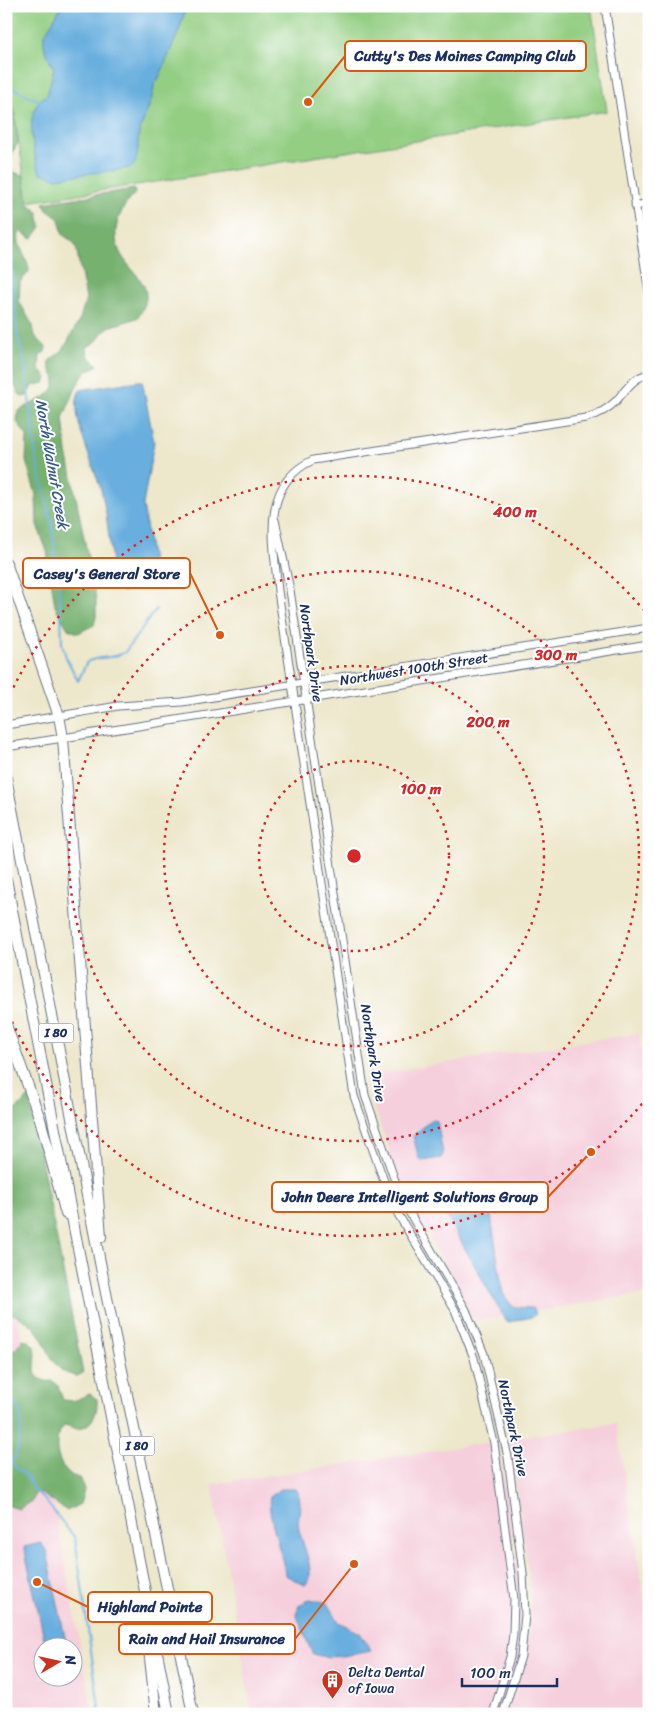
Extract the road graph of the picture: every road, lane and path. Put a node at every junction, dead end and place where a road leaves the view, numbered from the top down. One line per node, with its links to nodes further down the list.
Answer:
1 (605, 6): 3 (street)
2 (649, 203): 3 (street)
3 (635, 206): 4 (street)
4 (649, 293)
5 (649, 374): 6 (street, Northpark Drive)
6 (274, 518): 10 (street, Northpark Drive); 11 (street, Northpark Drive)
7 (6, 563): 14 (highway)
8 (649, 628): 10 (street, Northwest 100th Street)
9 (649, 645): 12 (street, Northwest 100th Street)
10 (303, 683): 11 (street, Northwest 100th Street); 12 (street, Northpark Drive)
11 (292, 685): 13 (street, Northpark Drive); 14 (street, Northwest 100th Street)
12 (305, 699): 13 (street, Northwest 100th Street); 19 (street, Northpark Drive)
13 (294, 700): 16 (street, Northwest 100th Street); 20 (street, Northpark Drive)
14 (59, 716): 15 (street, Northwest 100th Street); 16 (highway)
15 (6, 725)
16 (63, 738): 17 (street, Northwest 100th Street); 25 (highway)
17 (6, 747)
18 (6, 778): 25 (highway, I 80)
19 (330, 857): 20 (street); 23 (street, Northpark Drive)
20 (319, 858): 24 (street, Northpark Drive)
21 (6, 879): 26 (highway, I 80)
22 (6, 1024): 26 (highway)
23 (356, 1036): 24 (street); 27 (street, Northpark Drive)
24 (345, 1037): 28 (street, Northpark Drive)
25 (105, 1288): 30 (highway, I 80)
26 (88, 1291): 29 (highway, I 80)
27 (484, 1354): 28 (street); 36 (street, Northpark Drive)
28 (474, 1358): 35 (street, Northpark Drive)
29 (141, 1571): 31 (highway); 32 (highway, I 80)
30 (170, 1605): 33 (highway, I 80); 34 (highway)
31 (156, 1714)
32 (169, 1714)
33 (193, 1714)
34 (197, 1714)
35 (493, 1714)
36 (503, 1714)

